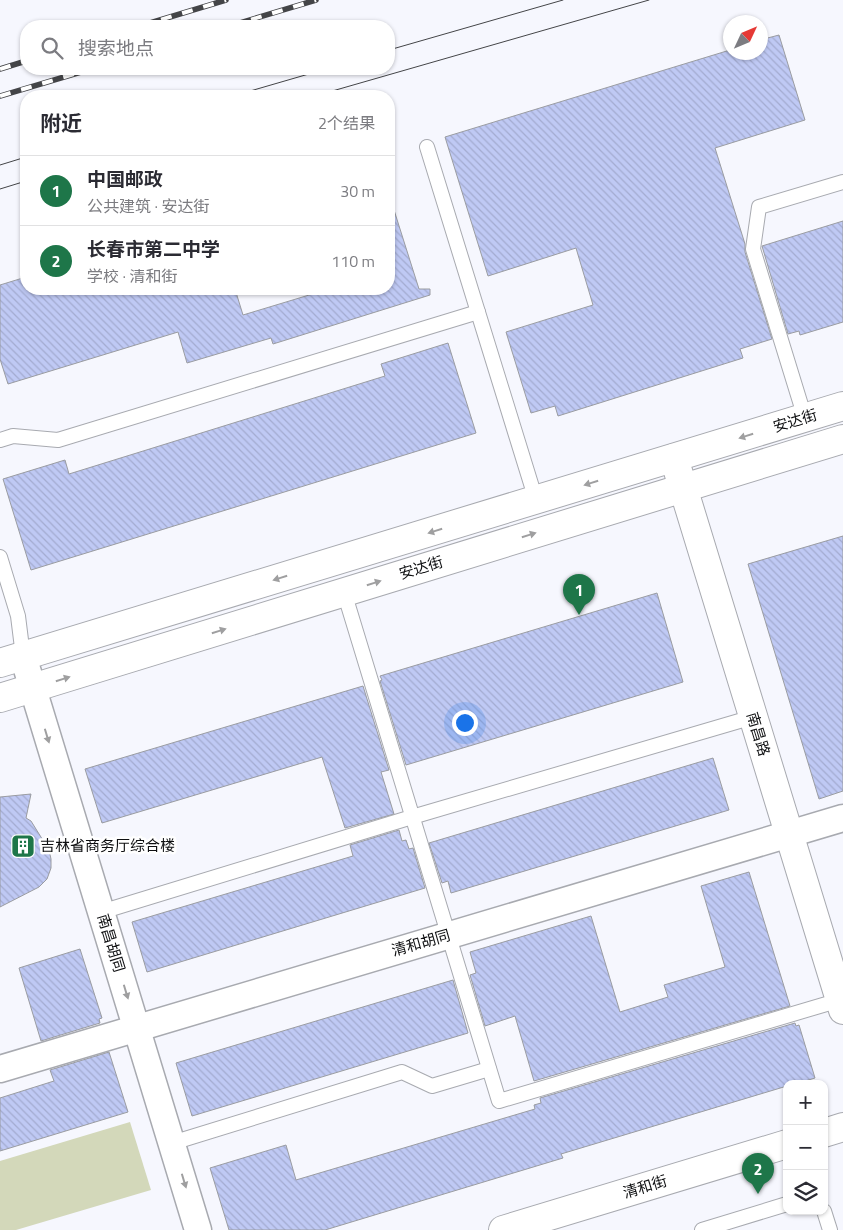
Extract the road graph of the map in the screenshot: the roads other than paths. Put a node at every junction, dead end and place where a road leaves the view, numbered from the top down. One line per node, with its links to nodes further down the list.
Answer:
1 (427, 147): 3 (lane)
2 (843, 182): 5 (lane)
3 (478, 312): 7 (lane); 10 (lane)
4 (843, 406): 5 (main road, 安达街)
5 (805, 418): 8 (main road, 安达街, one-way to 8)
6 (843, 439): 9 (main road, 安达街)
7 (0, 440)
8 (674, 458): 9 (main road, 南昌路); 10 (main road, 安达街, one-way to 10)
9 (683, 488): 12 (main road, 安达街, one-way to 9); 16 (main road, 南昌路)
10 (536, 500): 13 (main road, 安达街, one-way to 13)
11 (0, 557): 13 (lane)
12 (344, 592): 14 (main road, 安达街, one-way to 12); 17 (lane)
13 (12, 660): 14 (street, 南昌胡同)
14 (33, 688): 15 (main road, 安达街); 20 (street, 南昌胡同, one-way to 20)
15 (0, 698)
16 (753, 717): 17 (lane); 19 (main road, 南昌路)
17 (412, 818): 20 (lane); 21 (lane)
18 (843, 818): 19 (street, 清和胡同)
19 (789, 834): 21 (street, 清和胡同); 22 (main road, 南昌路)
20 (101, 912): 23 (street, 南昌胡同, one-way to 23)
21 (448, 935): 23 (street, 清和胡同); 25 (lane)
22 (841, 1005): 25 (lane)
23 (137, 1027): 24 (street, 清和胡同); 28 (street, 南昌胡同)
24 (0, 1069)
25 (489, 1069): 28 (lane)
26 (843, 1127): 27 (main road)
27 (828, 1132)
28 (172, 1143): 33 (street, 南昌胡同, one-way to 33)
29 (783, 1145): 32 (main road, 清和街)
30 (783, 1205): 35 (lane)
31 (825, 1215): 36 (lane)
32 (537, 1225): 34 (main road, 清和街)
33 (198, 1230)
34 (503, 1230)
35 (702, 1230)
36 (830, 1230)

